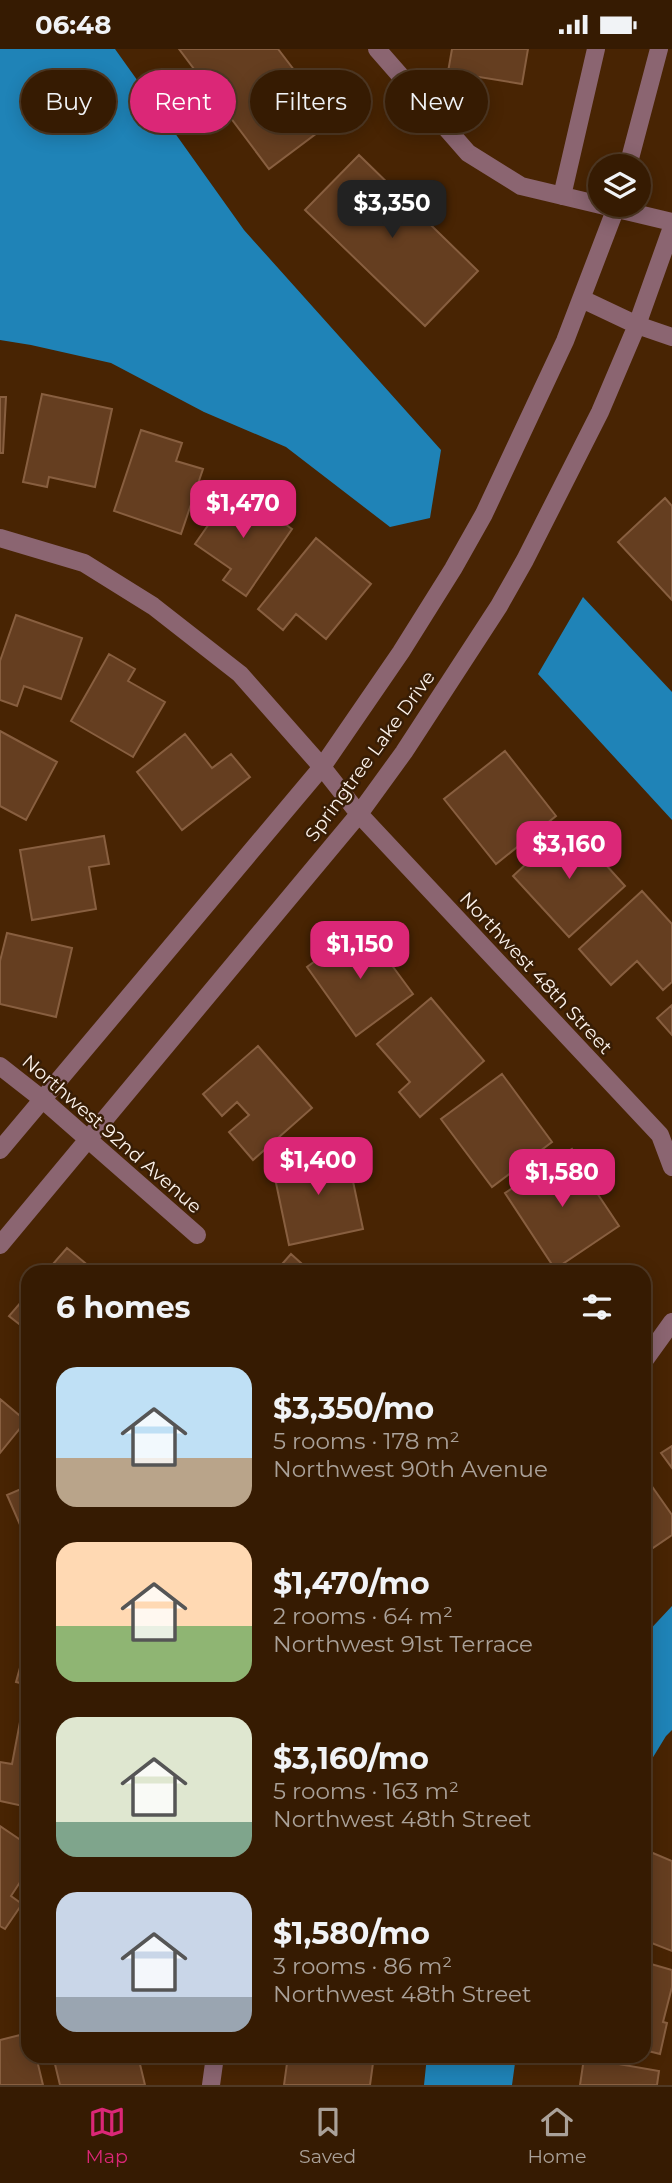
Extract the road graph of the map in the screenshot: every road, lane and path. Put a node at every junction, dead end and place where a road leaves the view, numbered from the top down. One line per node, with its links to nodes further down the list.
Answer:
1 (377, 49): 5 (street)
2 (596, 49): 5 (street)
3 (659, 49): 4 (street)
4 (631, 154)
5 (562, 196): 6 (street)
6 (588, 201)
7 (613, 217): 10 (street, Springtree Lake Drive)
8 (648, 217): 9 (street)
9 (672, 225): 11 (street, Springtree Lake Drive)
10 (582, 299): 11 (street); 14 (street, Springtree Lake Drive)
11 (637, 324): 12 (street); 15 (street, Springtree Lake Drive)
12 (672, 337)
13 (0, 538): 14 (street, Northwest 48th Street)
14 (322, 767): 15 (street, Northwest 48th Street); 17 (street, Springtree Lake Drive)
15 (359, 814): 18 (street, Springtree Lake Drive); 20 (street, Northwest 48th Street)
16 (0, 1066): 17 (street, Northwest 92nd Avenue)
17 (42, 1099): 18 (street, Northwest 92nd Avenue); 19 (street, Springtree Lake Drive)
18 (88, 1139): 21 (street, Northwest 92nd Avenue); 22 (street, Springtree Lake Drive)
19 (0, 1150)
20 (672, 1167)
21 (197, 1235)
22 (0, 1245)
23 (672, 1322): 24 (street)
24 (651, 1351)
25 (214, 2063): 26 (street)
26 (211, 2085)

